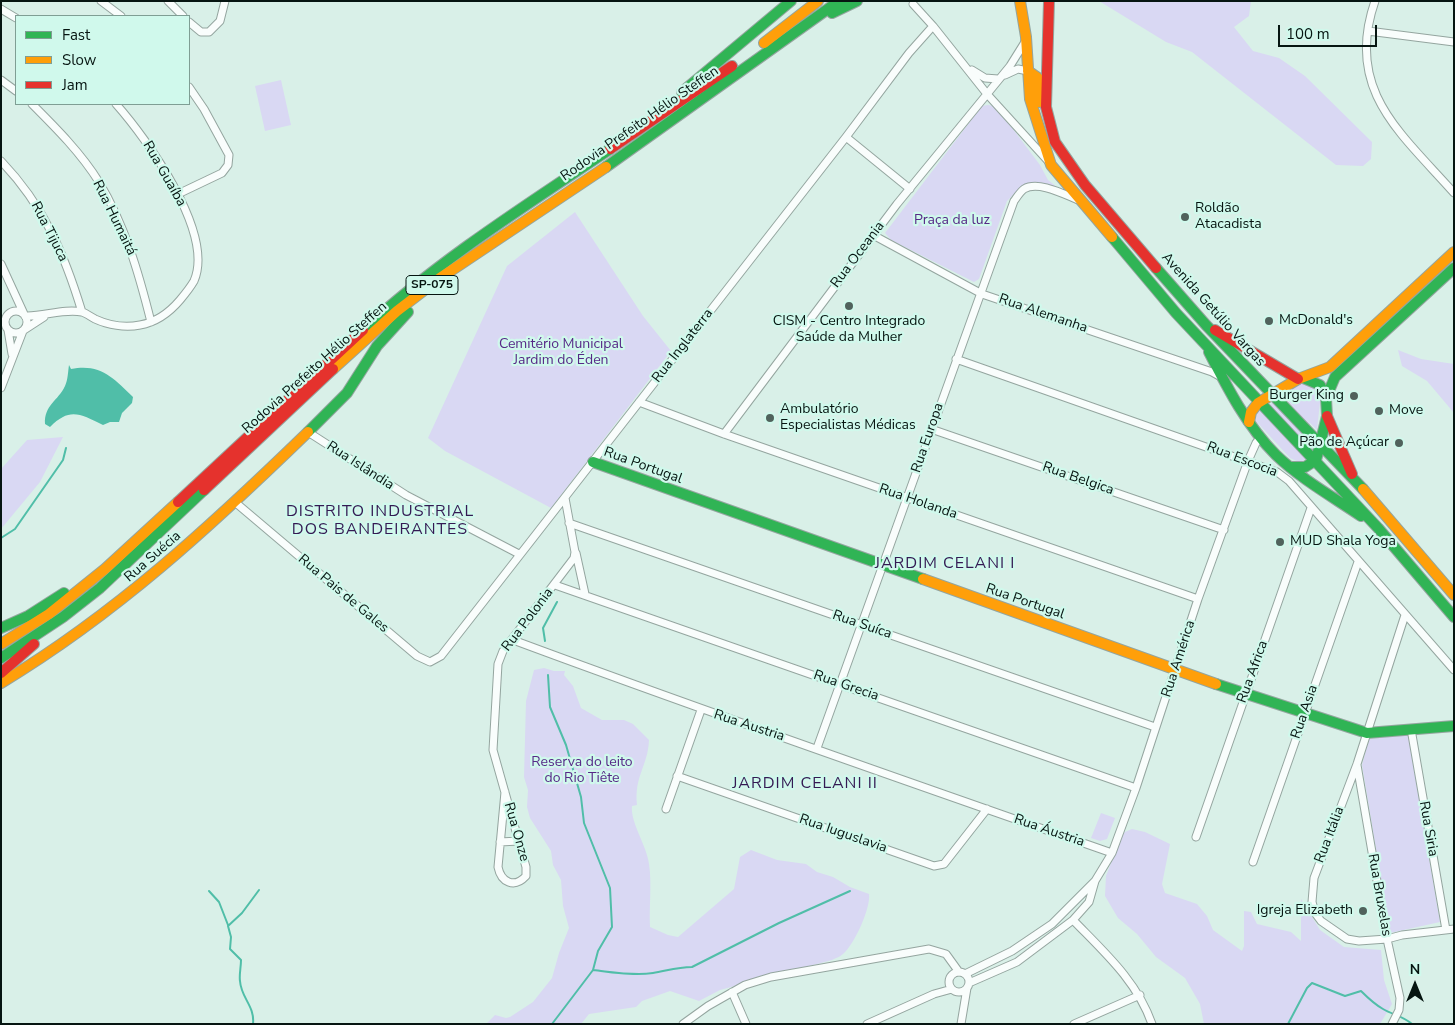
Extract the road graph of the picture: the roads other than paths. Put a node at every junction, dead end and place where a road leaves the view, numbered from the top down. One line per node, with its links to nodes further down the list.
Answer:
1 (101, 1): 13 (street)
2 (168, 1): 14 (street)
3 (225, 1): 16 (street)
4 (792, 1): 33 (main road)
5 (818, 1): 33 (main road, Rodovia Prefeito Hélio Steffen / SP-075)
6 (839, 1): 21 (main road, Rodovia Prefeito Hélio Steffen / SP-075)
7 (857, 1): 21 (main road)
8 (1020, 1): 19 (main road, Avenida Getúlio Vargas)
9 (1049, 1): 32 (main road, Avenida Getúlio Vargas)
10 (1375, 1): 18 (street)
11 (913, 4): 17 (street, Avenida Getúlio Vargas)
12 (1, 9): 15 (street)
13 (120, 15)
14 (181, 15)
15 (15, 17)
16 (190, 23)
17 (933, 26): 22 (street, Avenida Getúlio Vargas); 31 (street, Rua Inglaterra)
18 (1368, 31): 20 (street); 37 (street)
19 (1026, 37): 23 (main road, Avenida Getúlio Vargas); 24 (street, Rua Oceania)
20 (1454, 42)
21 (777, 43): 44 (main road, Rodovia Prefeito Hélio Steffen / SP-075)
22 (966, 66): 24 (street); 28 (street, Avenida Getúlio Vargas)
23 (1028, 70): 24 (street); 32 (main road); 35 (main road, Avenida Getúlio Vargas)
24 (998, 79): 28 (street, Rua Oceania)
25 (1, 80): 27 (street)
26 (190, 88): 38 (street)
27 (15, 90)
28 (987, 94): 35 (street, Avenida Getúlio Vargas); 36 (street, Rua Oceania)
29 (33, 105): 52 (street, Rua Humaitá)
30 (117, 105): 38 (street, Rua Guaíba)
31 (846, 137): 36 (street); 65 (street, Rua Inglaterra)
32 (1056, 142): 53 (main road, Avenida Getúlio Vargas)
33 (620, 143): 89 (main road, Rodovia Prefeito Hélio Steffen / SP-075)
34 (1, 161): 48 (street, Rua Tijuca)
35 (1051, 165): 39 (main road, Avenida Getúlio Vargas)
36 (910, 188): 40 (street, Rua Oceania)
37 (1454, 192)
38 (178, 194): 52 (street, Rua Guaíba)
39 (1081, 201): 46 (street, Rua Europa); 56 (main road, Avenida Getúlio Vargas)
40 (873, 235): 46 (street, Rua Alemanha); 70 (street, Rua Oceania)
41 (1454, 252): 60 (main road)
42 (1, 264): 45 (street)
43 (1454, 268): 63 (main road)
44 (440, 278): 69 (main road, Rua Suécia); 95 (main road, Rodovia Prefeito Hélio Steffen / SP-075)
45 (12, 284): 47 (street); 50 (street)
46 (982, 294): 58 (street, Rua Europa); 59 (street, Rua Alemanha)
47 (11, 312): 49 (street); 50 (street); 54 (street)
48 (82, 312): 51 (street); 52 (street)
49 (1, 315)
50 (25, 315): 51 (street); 55 (street)
51 (47, 315): 55 (street)
52 (151, 322)
53 (1206, 326): 60 (main road); 62 (main road, Avenida Getúlio Vargas)
54 (6, 329): 55 (street); 57 (street)
55 (24, 330): 57 (street)
56 (1204, 342): 59 (main road); 64 (main road, Avenida Getúlio Vargas)
57 (12, 357): 61 (street)
58 (956, 359): 68 (street, Rua Europa); 74 (street, Rua Escocia)
59 (1221, 377): 67 (main road)
60 (1301, 379): 62 (main road); 63 (main road)
61 (1, 388)
62 (1272, 395): 64 (main road); 72 (main road, Avenida Getúlio Vargas)
63 (1326, 398): 66 (main road)
64 (1261, 401): 67 (main road); 73 (main road, Avenida Getúlio Vargas)
65 (638, 402): 70 (street, Rua Holanda); 75 (street, Rua Inglaterra)
66 (1327, 416): 72 (main road); 77 (main road)
67 (1249, 422): 71 (main road)
68 (931, 429): 79 (street, Rua Europa); 84 (street, Rua Belgica)
69 (308, 432): 80 (main road, Rua Suécia); 86 (street, Rua Islândia)
70 (724, 434): 79 (street, Rua Holanda)
71 (1261, 437): 74 (street, Rua América); 76 (main road)
72 (1320, 444): 73 (main road); 77 (main road, Avenida Getúlio Vargas)
73 (1316, 460): 76 (main road); 83 (main road, Avenida Getúlio Vargas)
74 (1248, 461): 81 (street, Rua Escocia); 84 (street, Rua América)
75 (593, 462): 78 (street, Rua Inglaterra); 88 (main road, Rua Portugal)
76 (1290, 467): 83 (main road)
77 (1356, 481): 92 (main road, Avenida Getúlio Vargas)
78 (565, 497): 82 (street); 86 (street, Rua Inglaterra)
79 (907, 498): 88 (street, Rua Europa); 93 (street, Rua Holanda)
80 (236, 503): 102 (street, Rua Pais de Gales); 106 (main road, Rua Suécia)
81 (1311, 508): 87 (street, Rua Escocia); 108 (street, Rua Africa)
82 (569, 523): 85 (street); 97 (street, Rua Suíca)
83 (1378, 528): 96 (main road, Avenida Getúlio Vargas)
84 (1224, 530): 93 (street, Rua América)
85 (575, 552): 90 (street, Rua Polonia); 91 (street)
86 (519, 554): 102 (street, Rua Inglaterra)
87 (1358, 562): 94 (street, Rua Escocia); 110 (street, Rua Asia)
88 (883, 567): 97 (street, Rua Europa); 103 (main road, Rua Portugal)
89 (105, 569): 98 (main road); 100 (main road, Rodovia Prefeito Hélio Steffen / SP-075)
90 (555, 585): 91 (street, Rua Grecia); 99 (street, Rua Polonia)
91 (585, 594): 107 (street, Rua Grecia)
92 (1454, 595)
93 (1198, 599): 103 (street, Rua América)
94 (1405, 615): 104 (street, Rua Escocia); 114 (street, Rua Itália)
95 (63, 617): 101 (main road, Rodovia Prefeito Hélio Steffen / SP-075); 105 (main road)
96 (1454, 618)
97 (862, 625): 107 (street, Rua Europa); 112 (street, Rua Suíca)
98 (1, 628)
99 (513, 640): 109 (street, Rua Austria); 116 (street, Rua Polonia)
100 (1, 644)
101 (1, 658)
102 (430, 662)
103 (1177, 669): 108 (main road, Rua Portugal); 112 (street, Rua América)
104 (1454, 670)
105 (1, 673)
106 (1, 683)
107 (841, 685): 115 (street, Rua Europa); 119 (street, Rua Grecia)
108 (1245, 694): 110 (main road, Rua Portugal); 123 (street, Rua Africa)
109 (701, 710): 115 (street, Rua Austria); 118 (street)
110 (1305, 714): 114 (main road, Rua Portugal); 127 (street, Rua Asia)
111 (1453, 726): 113 (main road, Rua Portugal)
112 (1155, 728): 119 (street, Rua América)
113 (1411, 729): 114 (main road, Rua Portugal); 130 (street, Rua Siria)
114 (1367, 733): 117 (street, Rua Itália)
115 (817, 748): 122 (street, Rua Austria)
116 (493, 750): 120 (street, Rua Onze)
117 (1357, 764): 131 (street, Rua Bruxelas); 131 (street, Rua Itália)
118 (678, 776): 121 (street); 122 (street, Rua Iuguslavia)
119 (1136, 788): 126 (street, Rua América)
120 (505, 792): 124 (street, Rua Onze); 125 (street, Rua Onze)
121 (666, 809)
122 (986, 809): 126 (street, Rua Áustria)
123 (1196, 837)
124 (519, 841): 125 (street); 125 (street, Rua Onze)
125 (500, 842)
126 (1112, 853): 128 (street, Rua América)
127 (1253, 862)
128 (1095, 880): 129 (street); 133 (street)
129 (1073, 920): 135 (street); 137 (street)
130 (1450, 930): 131 (street, Rua Itália)
131 (1387, 939): 145 (street, Rua Bruxelas)
132 (946, 954): 133 (street); 134 (street); 136 (street)
133 (962, 973): 134 (street); 135 (street)
134 (952, 984): 135 (street); 138 (street); 141 (street)
135 (968, 985): 138 (street)
136 (732, 992): 139 (street); 140 (street)
137 (1140, 995): 143 (street); 144 (street)
138 (962, 1012): 142 (street)
139 (683, 1024)
140 (746, 1024)
141 (867, 1024)
142 (961, 1024)
143 (1074, 1024)
144 (1152, 1024)
145 (1392, 1024)

